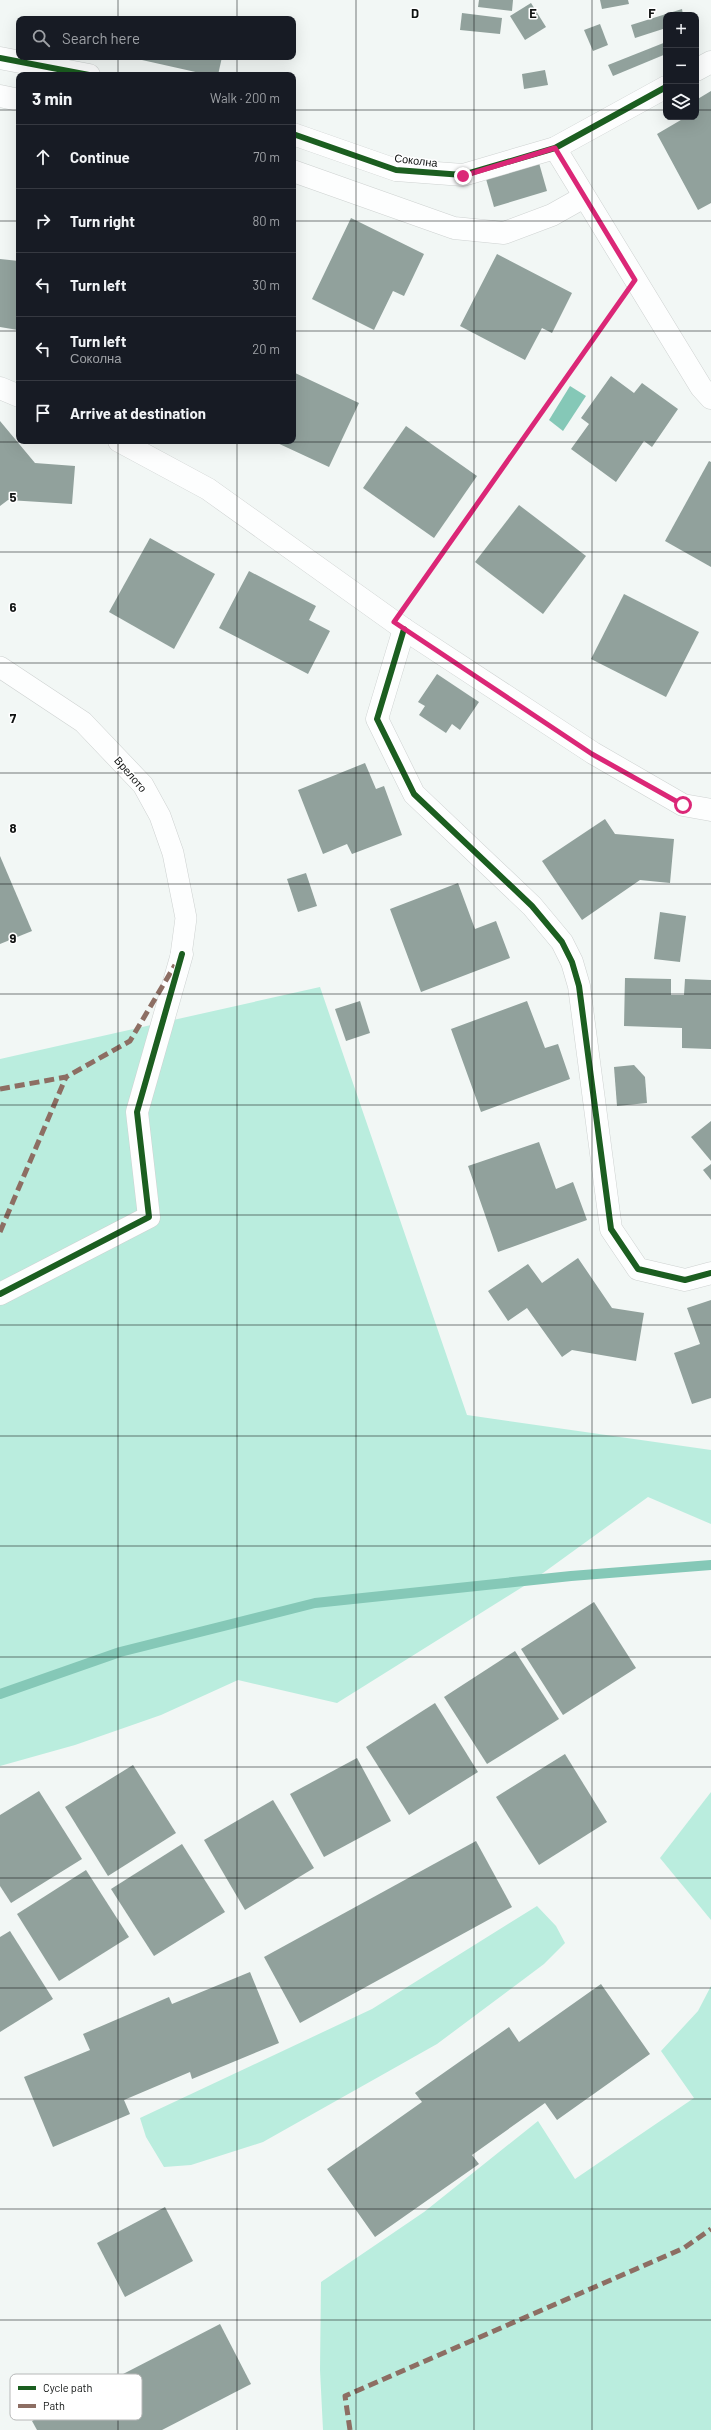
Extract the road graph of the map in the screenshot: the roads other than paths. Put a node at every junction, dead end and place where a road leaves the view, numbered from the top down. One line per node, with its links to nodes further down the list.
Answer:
1 (0, 58): 4 (street)
2 (711, 62): 3 (street)
3 (699, 68)
4 (73, 72)
5 (663, 89): 9 (street, Соколна)
6 (0, 96): 7 (street)
7 (16, 99)
8 (296, 135): 9 (street, Соколна)
9 (555, 148): 11 (street)
10 (296, 173): 11 (street)
11 (584, 197): 14 (street)
12 (0, 388): 13 (street)
13 (16, 395)
14 (711, 398)
15 (125, 444): 16 (street)
16 (399, 625): 18 (street); 20 (street)
17 (0, 667): 19 (lane, Врелото)
18 (711, 810)
19 (182, 954): 21 (street)
20 (711, 1273)
21 (0, 1294)

